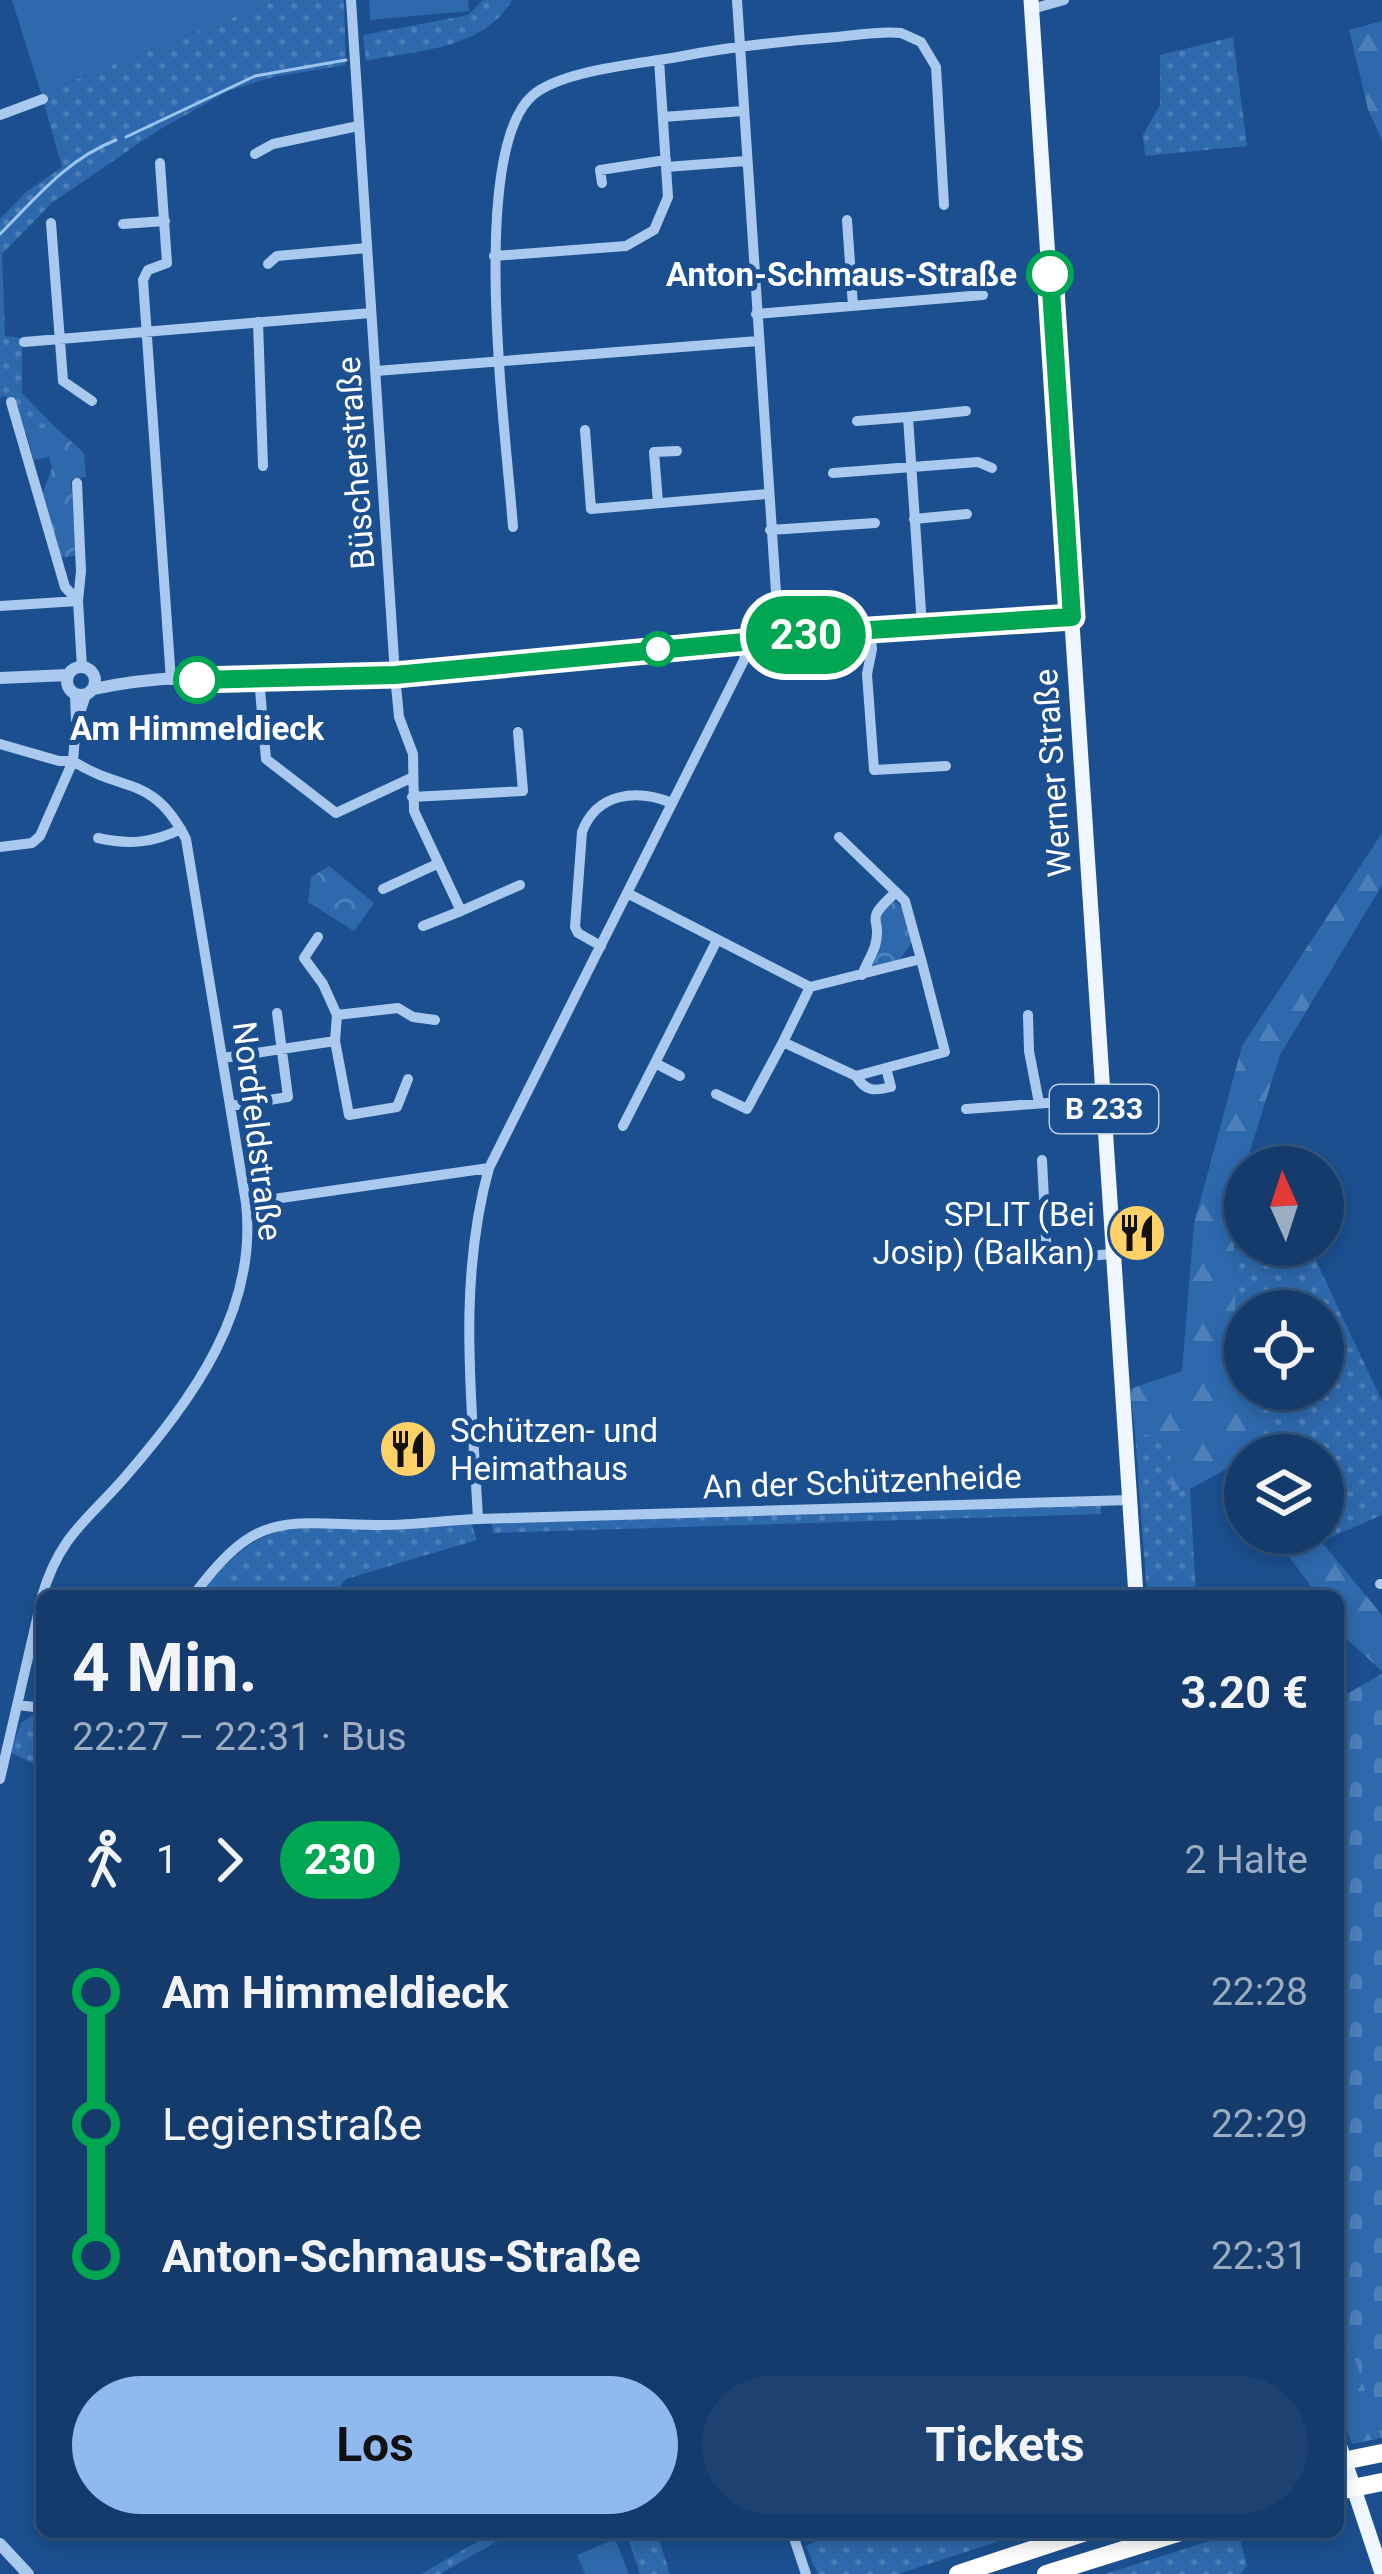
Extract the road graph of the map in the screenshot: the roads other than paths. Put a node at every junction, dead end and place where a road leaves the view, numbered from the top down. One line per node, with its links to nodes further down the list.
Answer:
1 (351, 0): 11 (street, Büscherstraße)
2 (737, 0): 5 (street)
3 (1064, 0): 4 (street)
4 (1032, 4): 61 (main road, Werner Straße / B 233)
5 (740, 45): 6 (street); 8 (street); 17 (street)
6 (659, 60): 10 (street); 23 (street)
7 (43, 99): 9 (street)
8 (743, 111): 10 (street); 13 (street)
9 (0, 115)
10 (663, 117): 15 (street)
11 (358, 126): 12 (street); 22 (street, Büscherstraße)
12 (254, 154)
13 (746, 161): 15 (street); 28 (street)
14 (160, 163): 19 (street)
15 (666, 164): 16 (street); 23 (street)
16 (602, 183)
17 (944, 205)
18 (847, 220): 26 (street)
19 (164, 221): 21 (street); 30 (street)
20 (51, 224): 31 (street)
21 (123, 224)
22 (367, 248): 24 (street); 27 (street, Büscherstraße)
23 (494, 256): 34 (street)
24 (268, 264)
25 (983, 296): 26 (street)
26 (854, 306): 28 (street)
27 (371, 313): 29 (street); 35 (street, Büscherstraße)
28 (756, 314): 32 (street)
29 (258, 322): 30 (street); 45 (street)
30 (147, 332): 31 (street); 69 (street)
31 (60, 338): 33 (street); 36 (street)
32 (758, 341): 34 (street); 50 (street)
33 (24, 342)
34 (499, 361): 35 (street); 55 (street)
35 (376, 371): 66 (street, Büscherstraße)
36 (92, 400)
37 (10, 401): 58 (street)
38 (966, 411): 39 (street)
39 (908, 417): 40 (street); 46 (street)
40 (857, 421)
41 (584, 430): 51 (street)
42 (677, 451): 43 (street)
43 (654, 452): 44 (street); 51 (street)
44 (638, 454)
45 (263, 466)
46 (910, 467): 47 (street); 48 (street); 53 (street)
47 (992, 468)
48 (833, 473)
49 (77, 483): 57 (street)
50 (767, 494): 51 (street); 56 (street)
51 (658, 503)
52 (967, 514): 53 (street)
53 (914, 519): 62 (street)
54 (875, 524): 56 (street)
55 (513, 527)
56 (770, 530): 64 (street)
57 (81, 571): 58 (street); 59 (street)
58 (61, 572): 59 (street)
59 (78, 601): 60 (street); 70 (street)
60 (0, 606)
61 (1072, 617): 62 (street); 111 (main road, Werner Straße / B 233)
62 (922, 626): 63 (street)
63 (870, 630): 64 (street); 76 (street)
64 (778, 638): 65 (street)
65 (747, 641): 66 (street); 79 (street)
66 (395, 675): 68 (street); 77 (street, Büscherstraße)
67 (0, 678): 70 (street)
68 (260, 678): 69 (street); 73 (street)
69 (171, 680): 70 (street)
70 (81, 683): 75 (street)
71 (310, 731): 73 (street)
72 (518, 732): 78 (street)
73 (264, 734): 77 (street)
74 (0, 744): 75 (street)
75 (73, 761): 80 (street); 83 (street)
76 (946, 766)
77 (412, 778): 78 (street, Büscherstraße)
78 (412, 797): 84 (street)
79 (672, 803): 88 (street); 93 (street)
80 (181, 829): 82 (street); 104 (street, Nordfeldstraße)
81 (839, 837): 87 (street)
82 (98, 838)
83 (0, 847)
84 (437, 864): 86 (street); 89 (street)
85 (520, 885): 89 (street)
86 (383, 889)
87 (896, 892): 94 (street); 95 (street)
88 (627, 893): 92 (street); 93 (street)
89 (461, 910): 90 (street)
90 (423, 926)
91 (319, 937): 98 (street)
92 (717, 940): 96 (street); 105 (street)
93 (601, 946): 117 (street)
94 (921, 959): 95 (street); 106 (street)
95 (862, 975): 96 (street)
96 (810, 987): 102 (street)
97 (277, 1013): 103 (street)
98 (337, 1015): 100 (street); 101 (street)
99 (1028, 1015): 112 (street)
100 (434, 1020)
101 (335, 1041): 103 (street); 109 (street)
102 (783, 1042): 108 (street); 110 (street)
103 (280, 1049): 104 (street); 113 (street)
104 (223, 1058): 113 (street, Nordfeldstraße)
105 (655, 1064): 107 (street); 115 (street)
106 (886, 1068): 108 (street); 108 (street)
107 (680, 1076)
108 (856, 1076)
109 (408, 1079)
110 (716, 1094)
111 (1103, 1099): 112 (street); 119 (main road, Werner Straße / B 233)
112 (1039, 1103): 114 (street)
113 (231, 1106): 118 (street, Nordfeldstraße)
114 (966, 1109)
115 (623, 1126)
116 (1042, 1160): 119 (street)
117 (489, 1168): 118 (street); 121 (street)
118 (246, 1203): 122 (street, Nordfeldstraße)
119 (1114, 1254): 120 (main road, Werner Straße / B 233)
120 (1130, 1500): 121 (street, An der Schützenheide); 124 (main road, Werner Straße / B 233)
121 (478, 1519): 123 (street, An der Schützenheide)
122 (45, 1590)
123 (198, 1590)
124 (1136, 1590)
125 (36, 1624): 126 (street, Nordfeldstraße)
126 (19, 1705): 127 (street); 128 (street, Nordfeldstraße)
127 (36, 1707)
128 (0, 1780)
129 (1382, 2453): 131 (highway)
130 (1344, 2459): 138 (main road)
131 (1348, 2460)
132 (1374, 2483): 133 (highway)
133 (1344, 2489)
134 (794, 2538): 140 (street)
135 (1068, 2538): 141 (highway)
136 (1162, 2538): 142 (highway)
137 (0, 2544): 139 (street)
138 (1382, 2573)
139 (28, 2574)
140 (806, 2574)
141 (958, 2574)
142 (1046, 2574)

